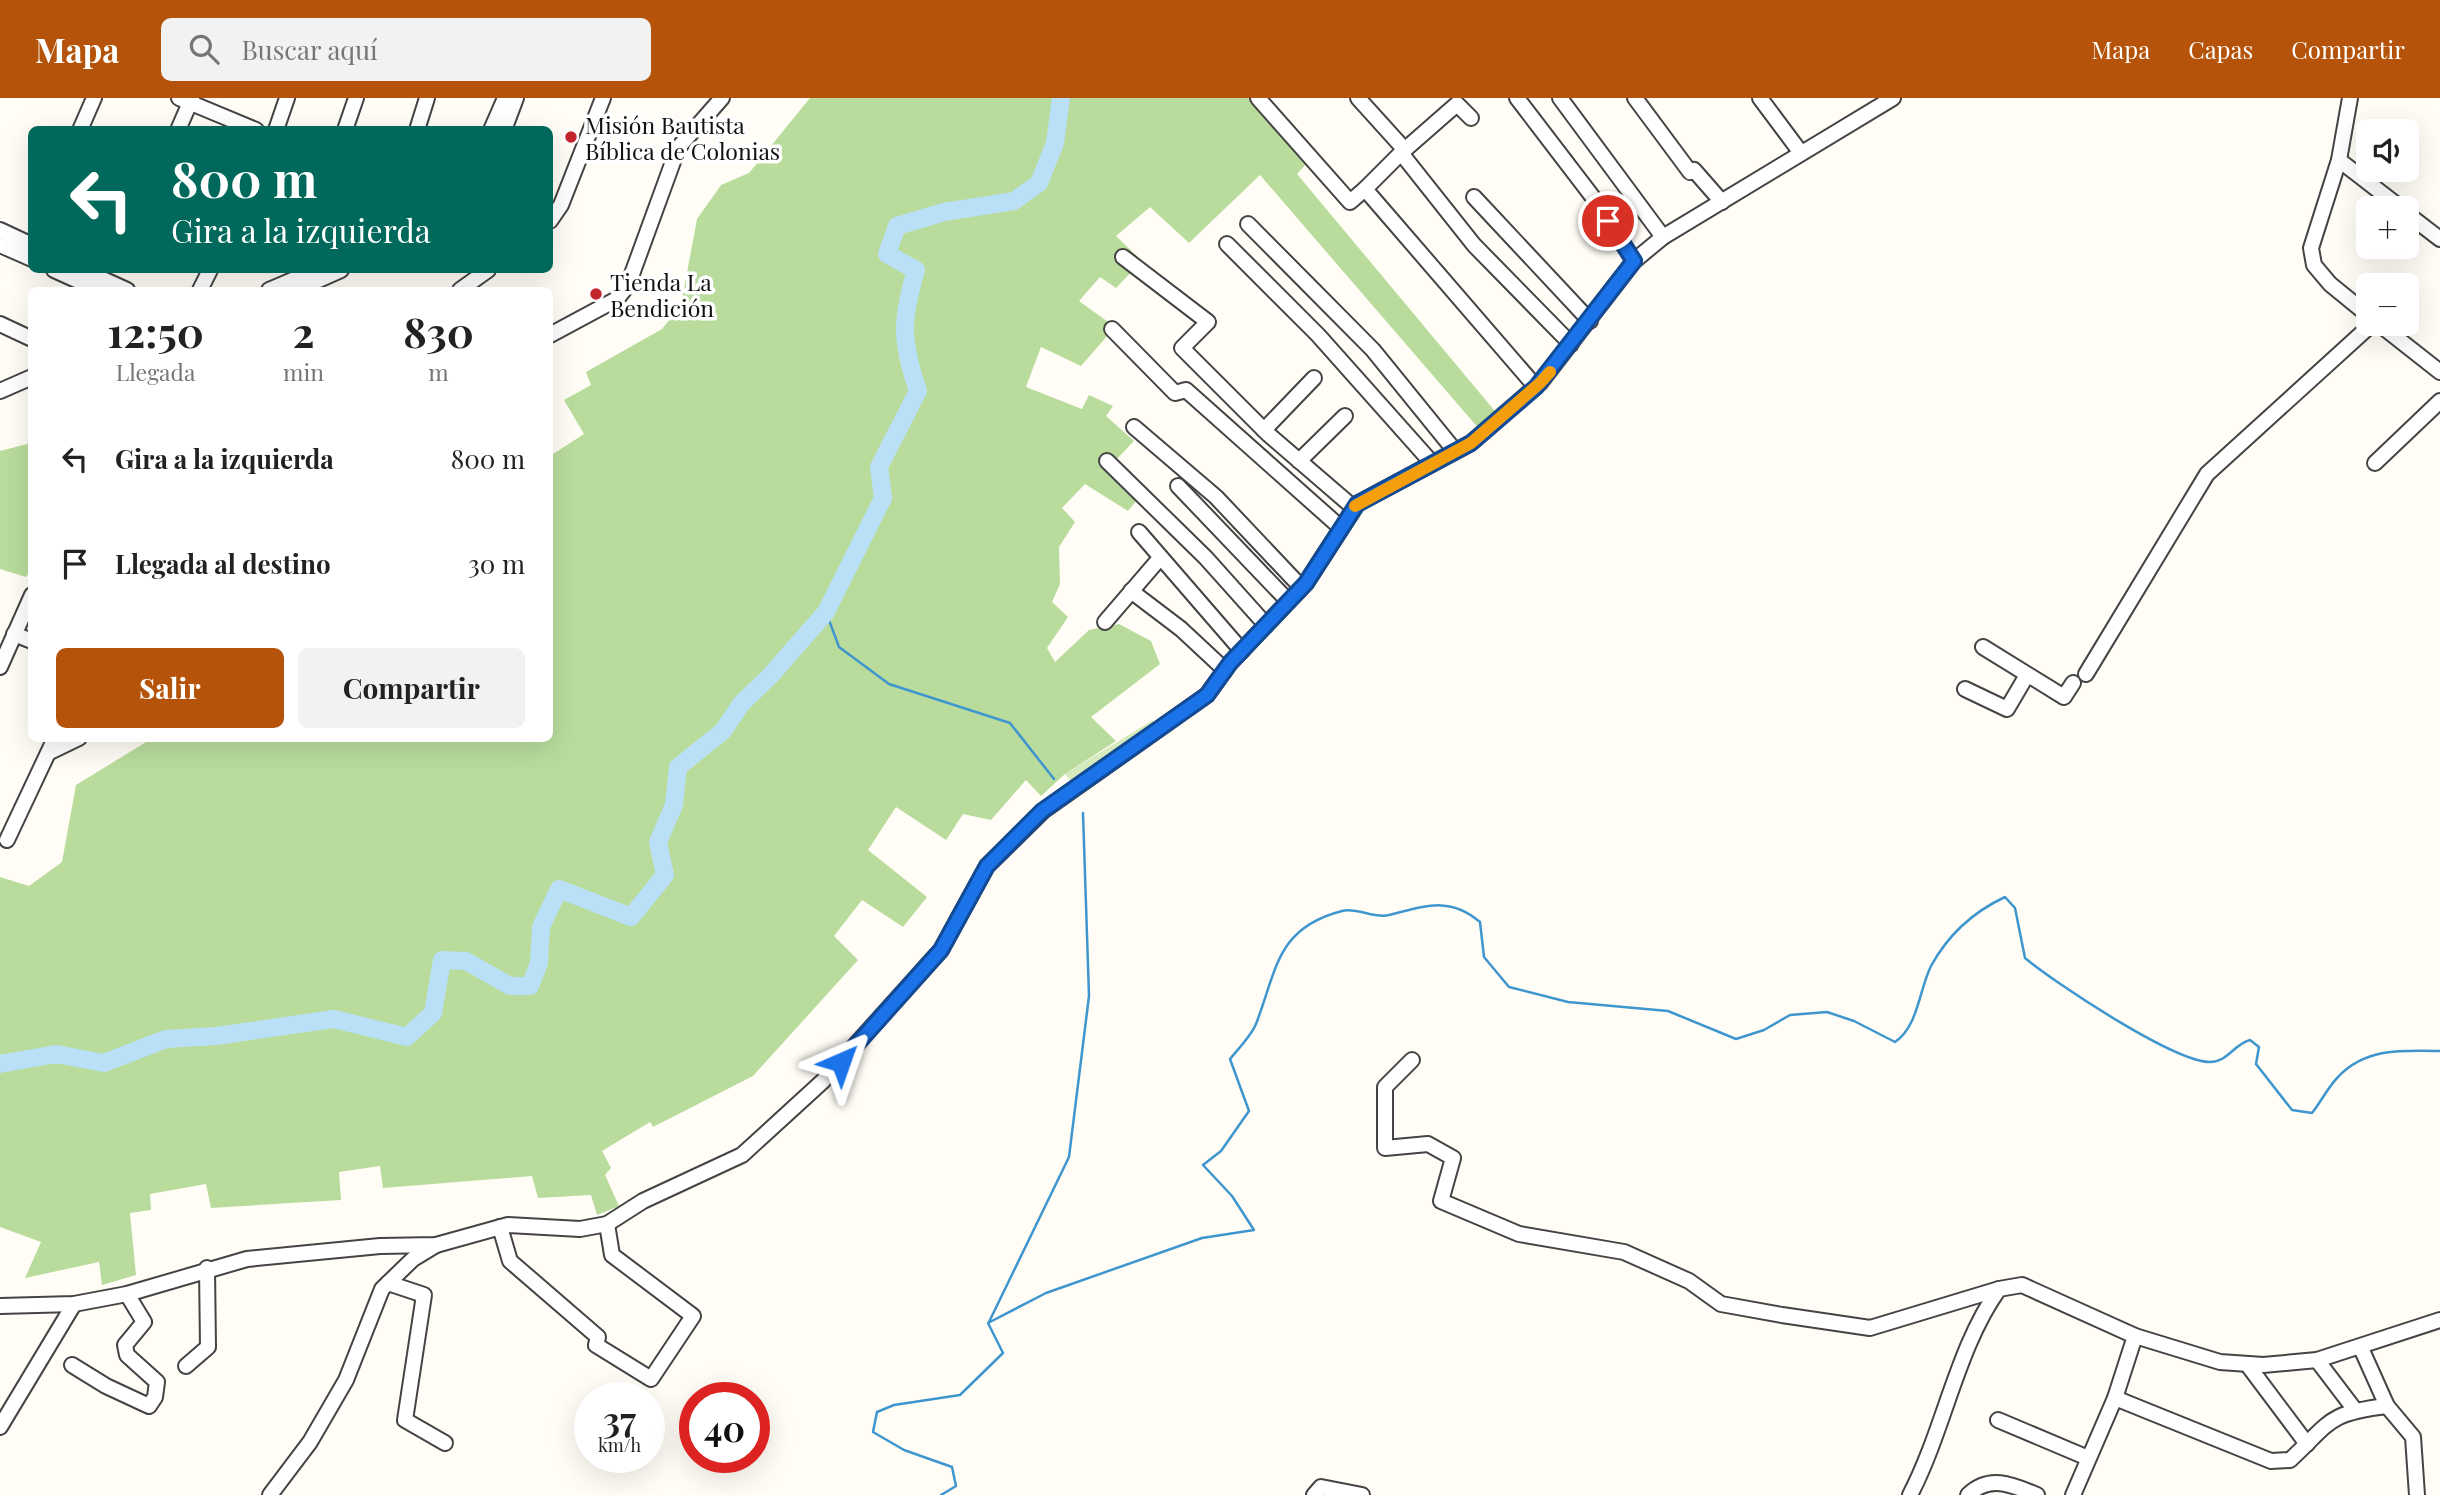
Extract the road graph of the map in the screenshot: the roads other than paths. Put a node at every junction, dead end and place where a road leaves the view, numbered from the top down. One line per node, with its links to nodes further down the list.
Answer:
1 (94, 98): 19 (street)
2 (288, 98): 22 (street)
3 (356, 98): 23 (street)
4 (427, 98): 24 (street)
5 (505, 98): 25 (street)
6 (516, 98): 26 (street)
7 (603, 98): 34 (street)
8 (722, 98): 58 (street)
9 (1258, 98): 30 (street)
10 (1358, 98): 27 (street)
11 (1517, 98): 45 (street)
12 (1560, 98): 38 (street)
13 (1635, 98): 33 (street)
14 (1760, 98): 28 (street)
15 (1894, 98): 28 (street)
16 (2350, 98): 29 (street)
17 (187, 100): 20 (street); 21 (street)
18 (1471, 118): 27 (street)
19 (82, 126)
20 (179, 126)
21 (247, 126)
22 (278, 126)
23 (346, 126)
24 (418, 126)
25 (493, 126)
26 (506, 126)
27 (1403, 152): 30 (street); 62 (street)
28 (1801, 153): 33 (street)
29 (2339, 160): 31 (street); 54 (street)
30 (1365, 188): 66 (street)
31 (2386, 196)
32 (1474, 197): 55 (street)
33 (1722, 202): 38 (street)
34 (553, 217)
35 (2419, 223): 40 (street)
36 (1248, 224): 72 (street)
37 (0, 230): 39 (street)
38 (1663, 237): 45 (street)
39 (28, 239)
40 (2440, 239)
41 (1227, 244): 75 (street)
42 (0, 245): 43 (street)
43 (28, 257)
44 (1124, 257): 71 (street)
45 (1634, 261): 55 (street)
46 (309, 273): 51 (street)
47 (334, 273): 52 (street)
48 (485, 273): 53 (street)
49 (74, 279): 50 (street)
50 (106, 280)
51 (276, 287)
52 (303, 287)
53 (470, 287)
54 (2356, 305)
55 (1590, 321): 62 (street)
56 (0, 325): 61 (street)
57 (1112, 329): 79 (street)
58 (553, 333)
59 (2359, 336): 95 (street)
60 (2394, 336): 63 (street)
61 (28, 337)
62 (1571, 344): 66 (street)
63 (2440, 372)
64 (1314, 378): 71 (street)
65 (28, 379): 67 (street)
66 (1536, 387): 72 (street)
67 (0, 391)
68 (2440, 401): 76 (street)
69 (1345, 416): 74 (street)
70 (1134, 427): 82 (street)
71 (1265, 430): 74 (street)
72 (1455, 451): 75 (street)
73 (1107, 461): 87 (street)
74 (1299, 461): 78 (street)
75 (1432, 463): 78 (street)
76 (2375, 463)
77 (1178, 486): 84 (street)
78 (1354, 508): 79 (street)
79 (1341, 528): 82 (street)
80 (1139, 532): 81 (street)
81 (1160, 558): 83 (street); 91 (street)
82 (1301, 587): 84 (street)
83 (1131, 592): 86 (street); 93 (street)
84 (1288, 601): 87 (street)
85 (28, 604): 88 (street)
86 (1105, 622)
87 (1266, 625): 91 (street)
88 (14, 634): 89 (street); 92 (street)
89 (28, 639)
90 (1983, 647): 94 (street)
91 (1241, 652): 93 (street)
92 (0, 667)
93 (1225, 670): 101 (street)
94 (2027, 674): 96 (street); 97 (street)
95 (2086, 674)
96 (2073, 683)
97 (1965, 689)
98 (53, 745): 99 (street)
99 (7, 840)
100 (1412, 1060): 106 (street)
101 (607, 1224): 102 (street); 102 (street)
102 (500, 1227): 103 (street)
103 (436, 1245): 104 (street); 105 (street)
104 (207, 1268): 107 (street); 116 (street)
105 (388, 1283): 122 (street); 125 (street)
106 (1999, 1289): 111 (street); 128 (street)
107 (127, 1294): 108 (street); 114 (street)
108 (74, 1304): 109 (street); 121 (street)
109 (0, 1306)
110 (2440, 1320): 112 (street)
111 (2135, 1336): 115 (street); 117 (street)
112 (2361, 1348): 113 (street); 118 (street)
113 (2316, 1360): 115 (street); 119 (street)
114 (72, 1364)
115 (2247, 1364): 123 (street)
116 (186, 1366)
117 (2115, 1398): 123 (street); 124 (street)
118 (2387, 1406): 119 (street); 132 (street)
119 (2355, 1410): 123 (street)
120 (1998, 1420): 124 (street)
121 (0, 1427)
122 (445, 1443)
123 (2307, 1444)
124 (2088, 1458): 131 (street)
125 (270, 1495)
126 (1314, 1495): 127 (street)
127 (1362, 1495)
128 (1910, 1495)
129 (1968, 1495): 130 (street)
130 (2037, 1495)
131 (2073, 1495)
132 (2417, 1495)

